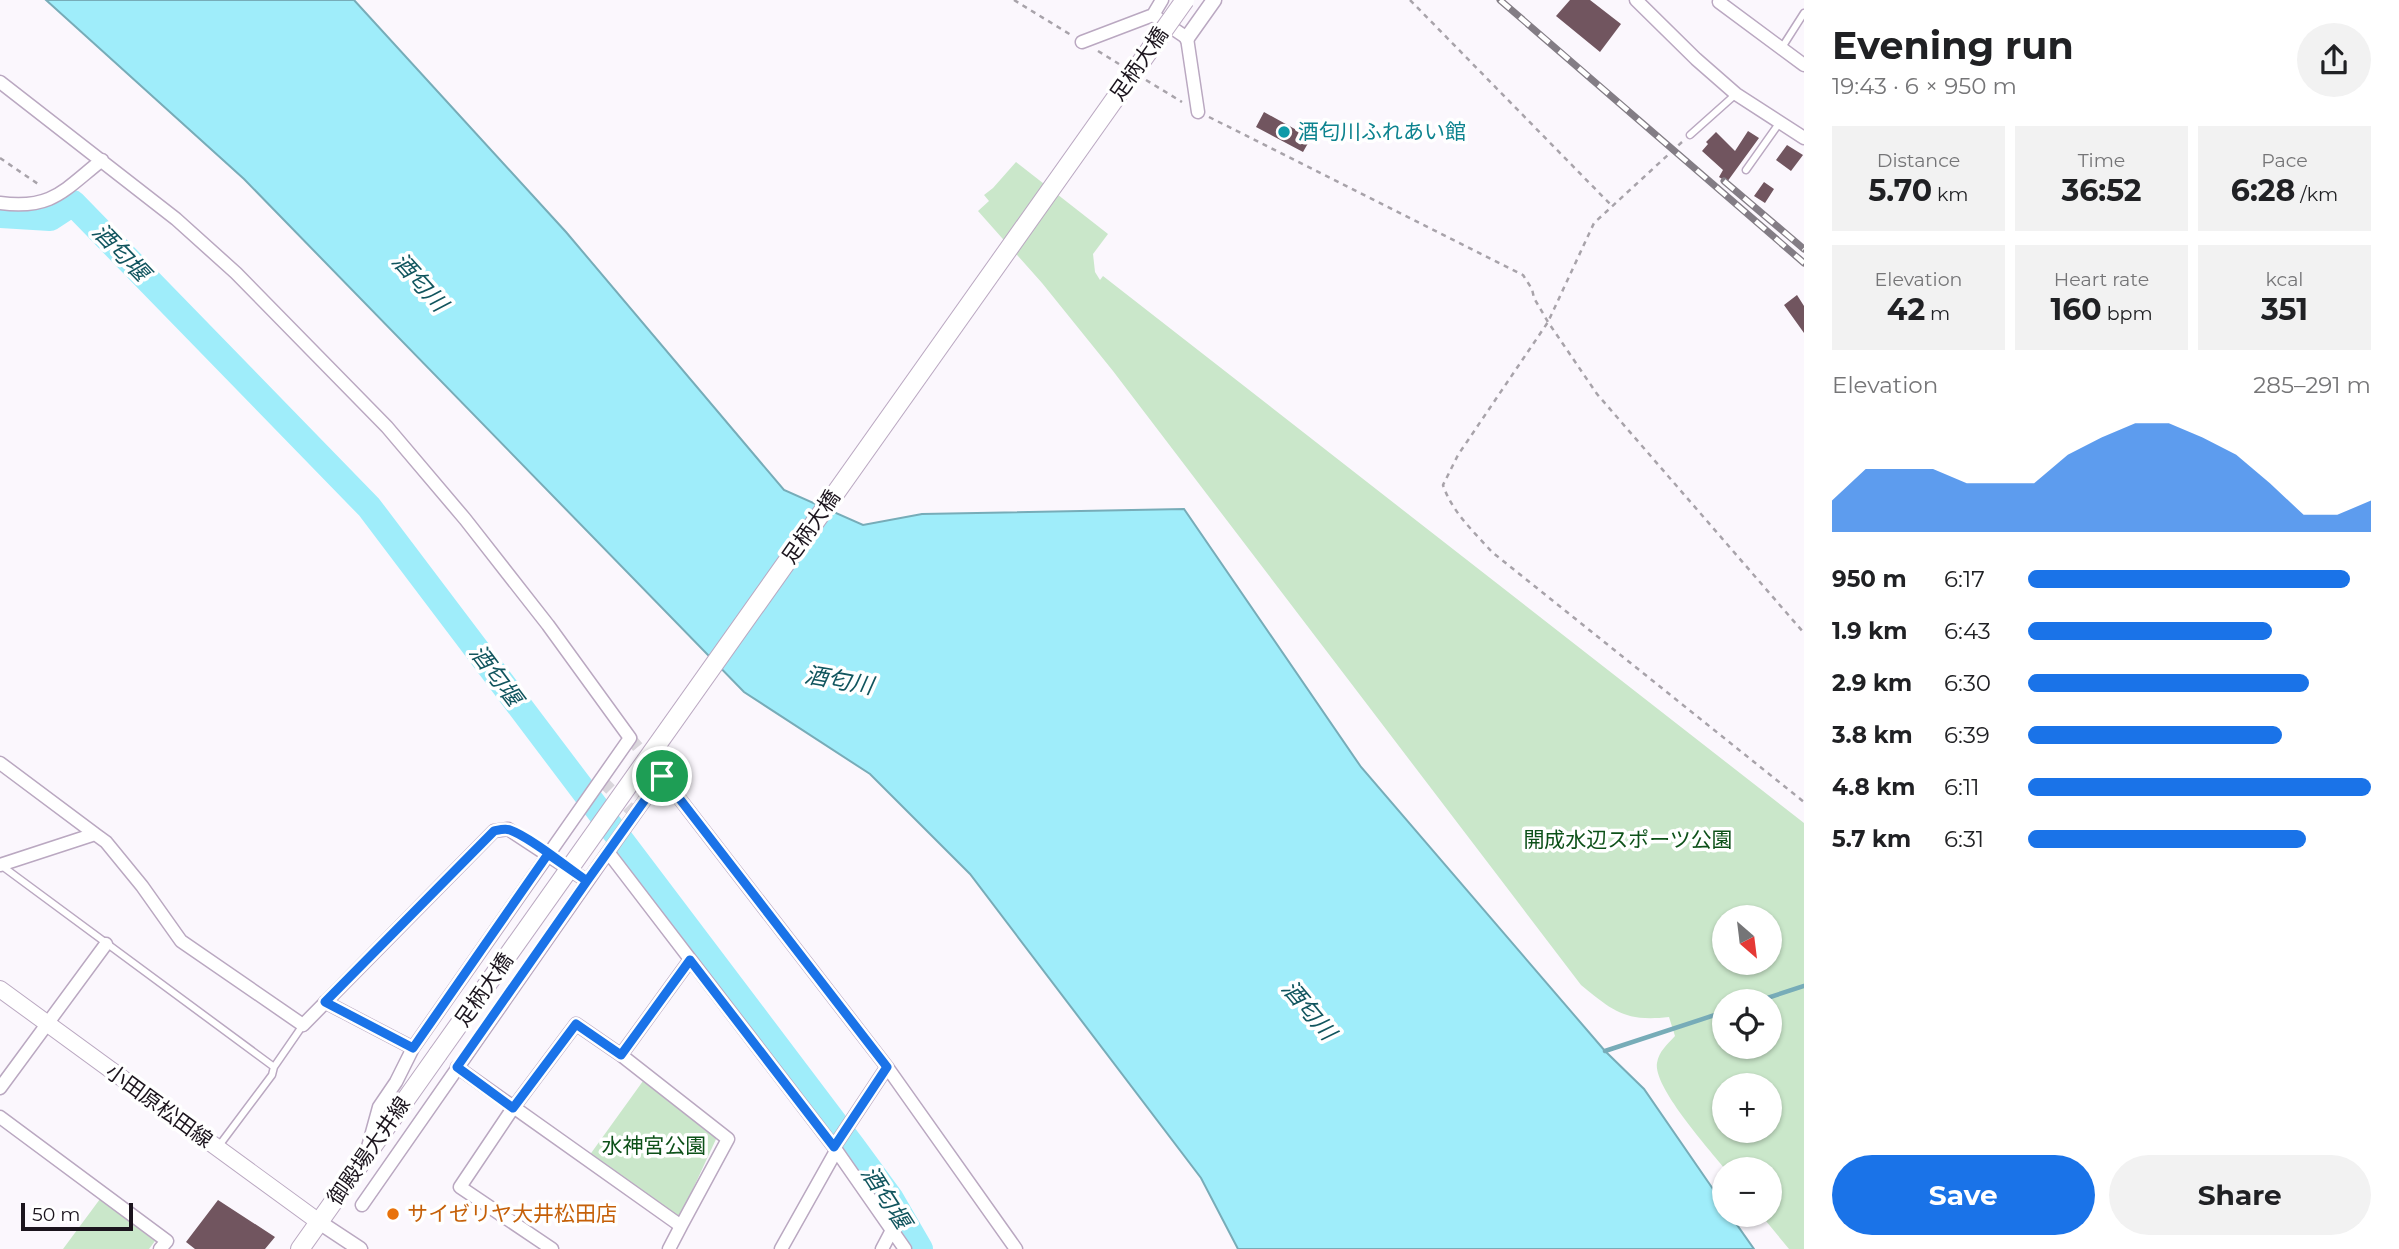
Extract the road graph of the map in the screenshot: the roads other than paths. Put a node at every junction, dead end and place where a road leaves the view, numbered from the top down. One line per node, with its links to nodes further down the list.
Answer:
1 (1162, 0): 7 (street)
2 (1185, 0): 34 (main road, 足柄大橋, bridge)
3 (1214, 0): 8 (street)
4 (1636, 0): 13 (street)
5 (1718, 2): 10 (street)
6 (1804, 13): 10 (lane)
7 (1153, 15): 8 (street); 9 (street)
8 (1187, 38): 14 (street)
9 (1082, 42)
10 (1781, 49): 11 (street)
11 (1804, 65)
12 (0, 82): 18 (street)
13 (1736, 94): 15 (street); 16 (lane)
14 (1198, 112)
15 (1780, 122): 17 (street); 19 (lane)
16 (1690, 135)
17 (1804, 138)
18 (102, 160): 20 (street); 24 (street)
19 (1746, 170)
20 (0, 203)
21 (0, 763): 22 (street)
22 (95, 834): 25 (street); 32 (street)
23 (611, 848): 26 (street); 28 (street); 38 (street)
24 (548, 854): 26 (street); 30 (street); 33 (street)
25 (0, 865): 27 (lane)
26 (587, 881): 37 (street)
27 (106, 944): 31 (street); 36 (lane)
28 (690, 960): 35 (street); 42 (street)
29 (0, 989): 31 (main road, 小田原松田線)
30 (325, 1002): 32 (street); 33 (street)
31 (48, 1024): 39 (street); 43 (main road, 小田原松田線)
32 (303, 1025): 36 (lane)
33 (413, 1048): 44 (street)
34 (438, 1054): 44 (main road, 御殿場大井線)
35 (621, 1055): 40 (street); 47 (street)
36 (274, 1067): 43 (lane)
37 (457, 1067): 40 (street); 45 (street)
38 (887, 1067): 42 (street); 57 (street)
39 (0, 1088)
40 (513, 1108): 47 (street); 52 (street)
41 (0, 1116): 49 (street)
42 (839, 1141): 48 (street); 54 (street)
43 (217, 1149): 46 (main road, 小田原松田線)
44 (365, 1157): 46 (main road, 御殿場大井線)
45 (362, 1205)
46 (318, 1222): 50 (main road, 御殿場大井線); 51 (street)
47 (681, 1226): 53 (street)
48 (892, 1230): 55 (street); 56 (street)
49 (160, 1249)
50 (300, 1249)
51 (360, 1249)
52 (552, 1249)
53 (669, 1249)
54 (781, 1249)
55 (882, 1249)
56 (905, 1249)
57 (1016, 1249)

